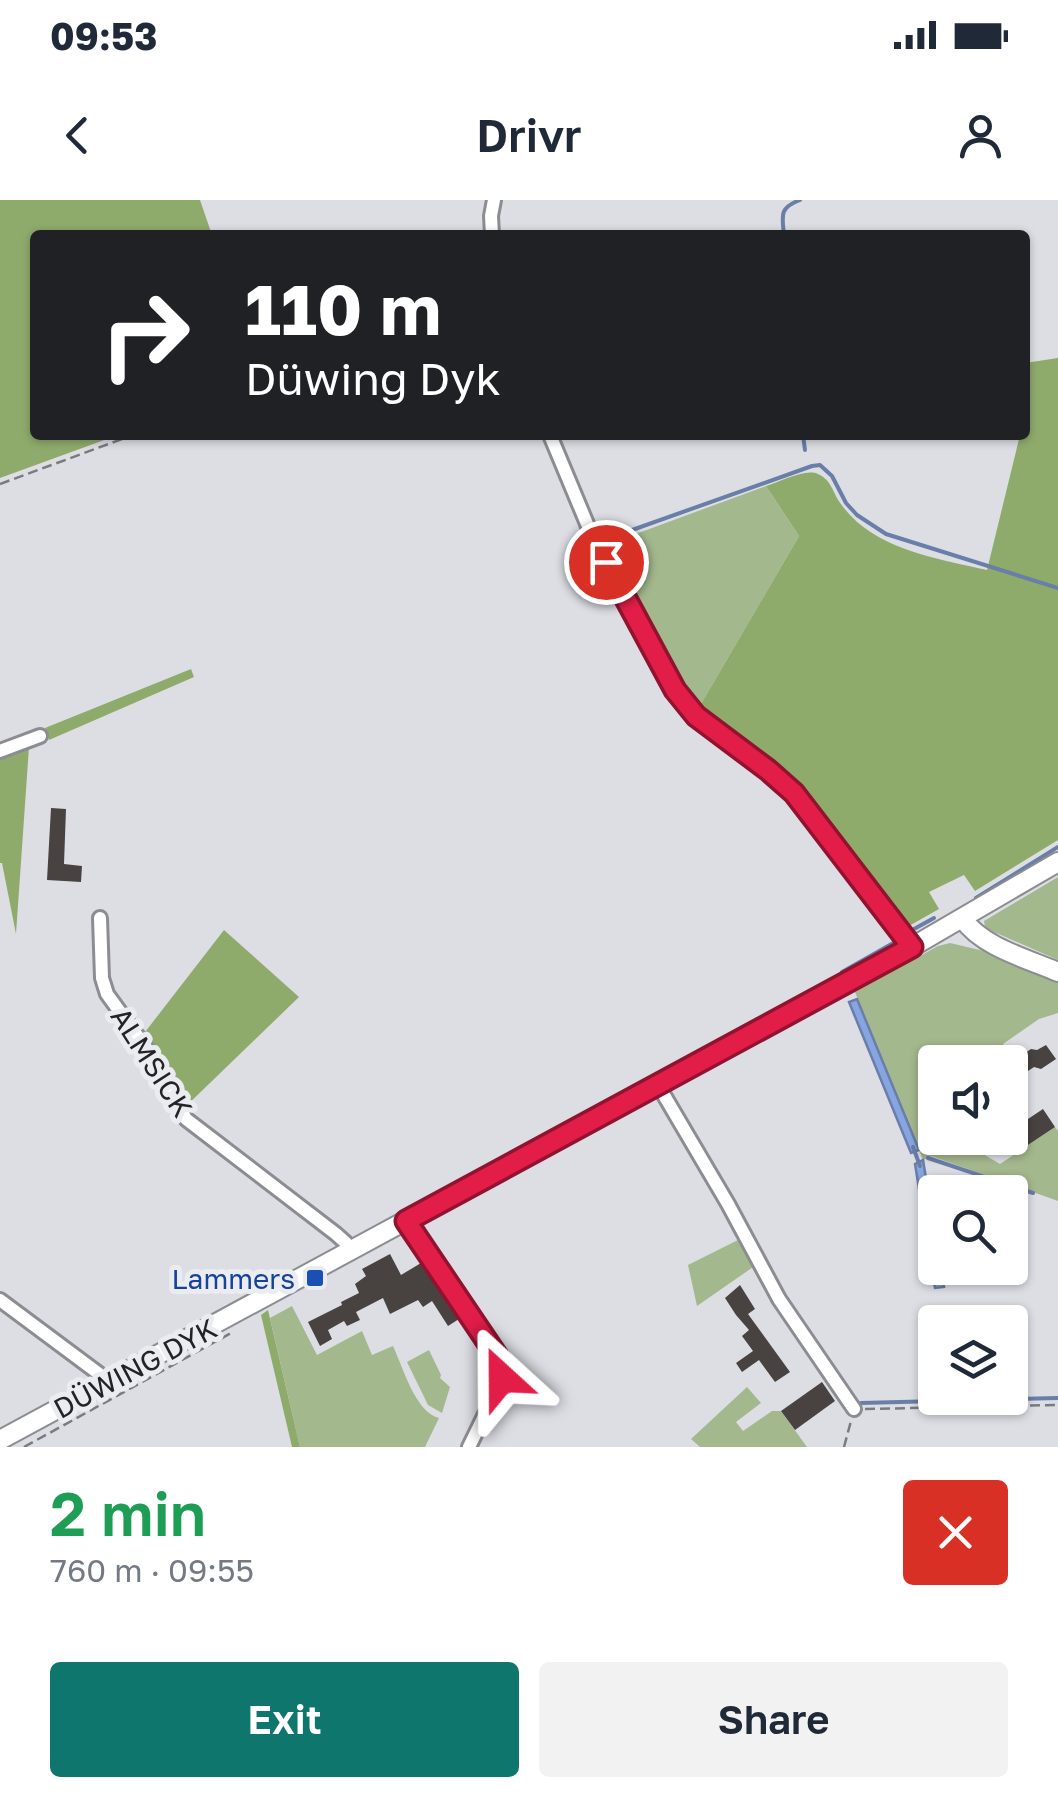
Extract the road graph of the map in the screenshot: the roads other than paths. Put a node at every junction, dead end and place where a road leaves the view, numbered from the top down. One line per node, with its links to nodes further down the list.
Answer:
1 (494, 200): 2 (street)
2 (492, 230)
3 (552, 440): 9 (street)
4 (40, 736): 5 (street)
5 (0, 751)
6 (1058, 862): 8 (street, DÜWING DYK)
7 (100, 918): 13 (street, ALMSICK)
8 (963, 920): 9 (street, DÜWING DYK); 10 (street)
9 (912, 947): 11 (street, DÜWING DYK)
10 (1058, 972)
11 (658, 1085): 12 (street, DÜWING DYK); 16 (street)
12 (406, 1221): 13 (street, DÜWING DYK); 18 (street)
13 (349, 1252): 15 (street, DÜWING DYK)
14 (0, 1300): 15 (street)
15 (105, 1384): 17 (street, DÜWING DYK)
16 (854, 1409)
17 (0, 1440)
18 (469, 1447)

